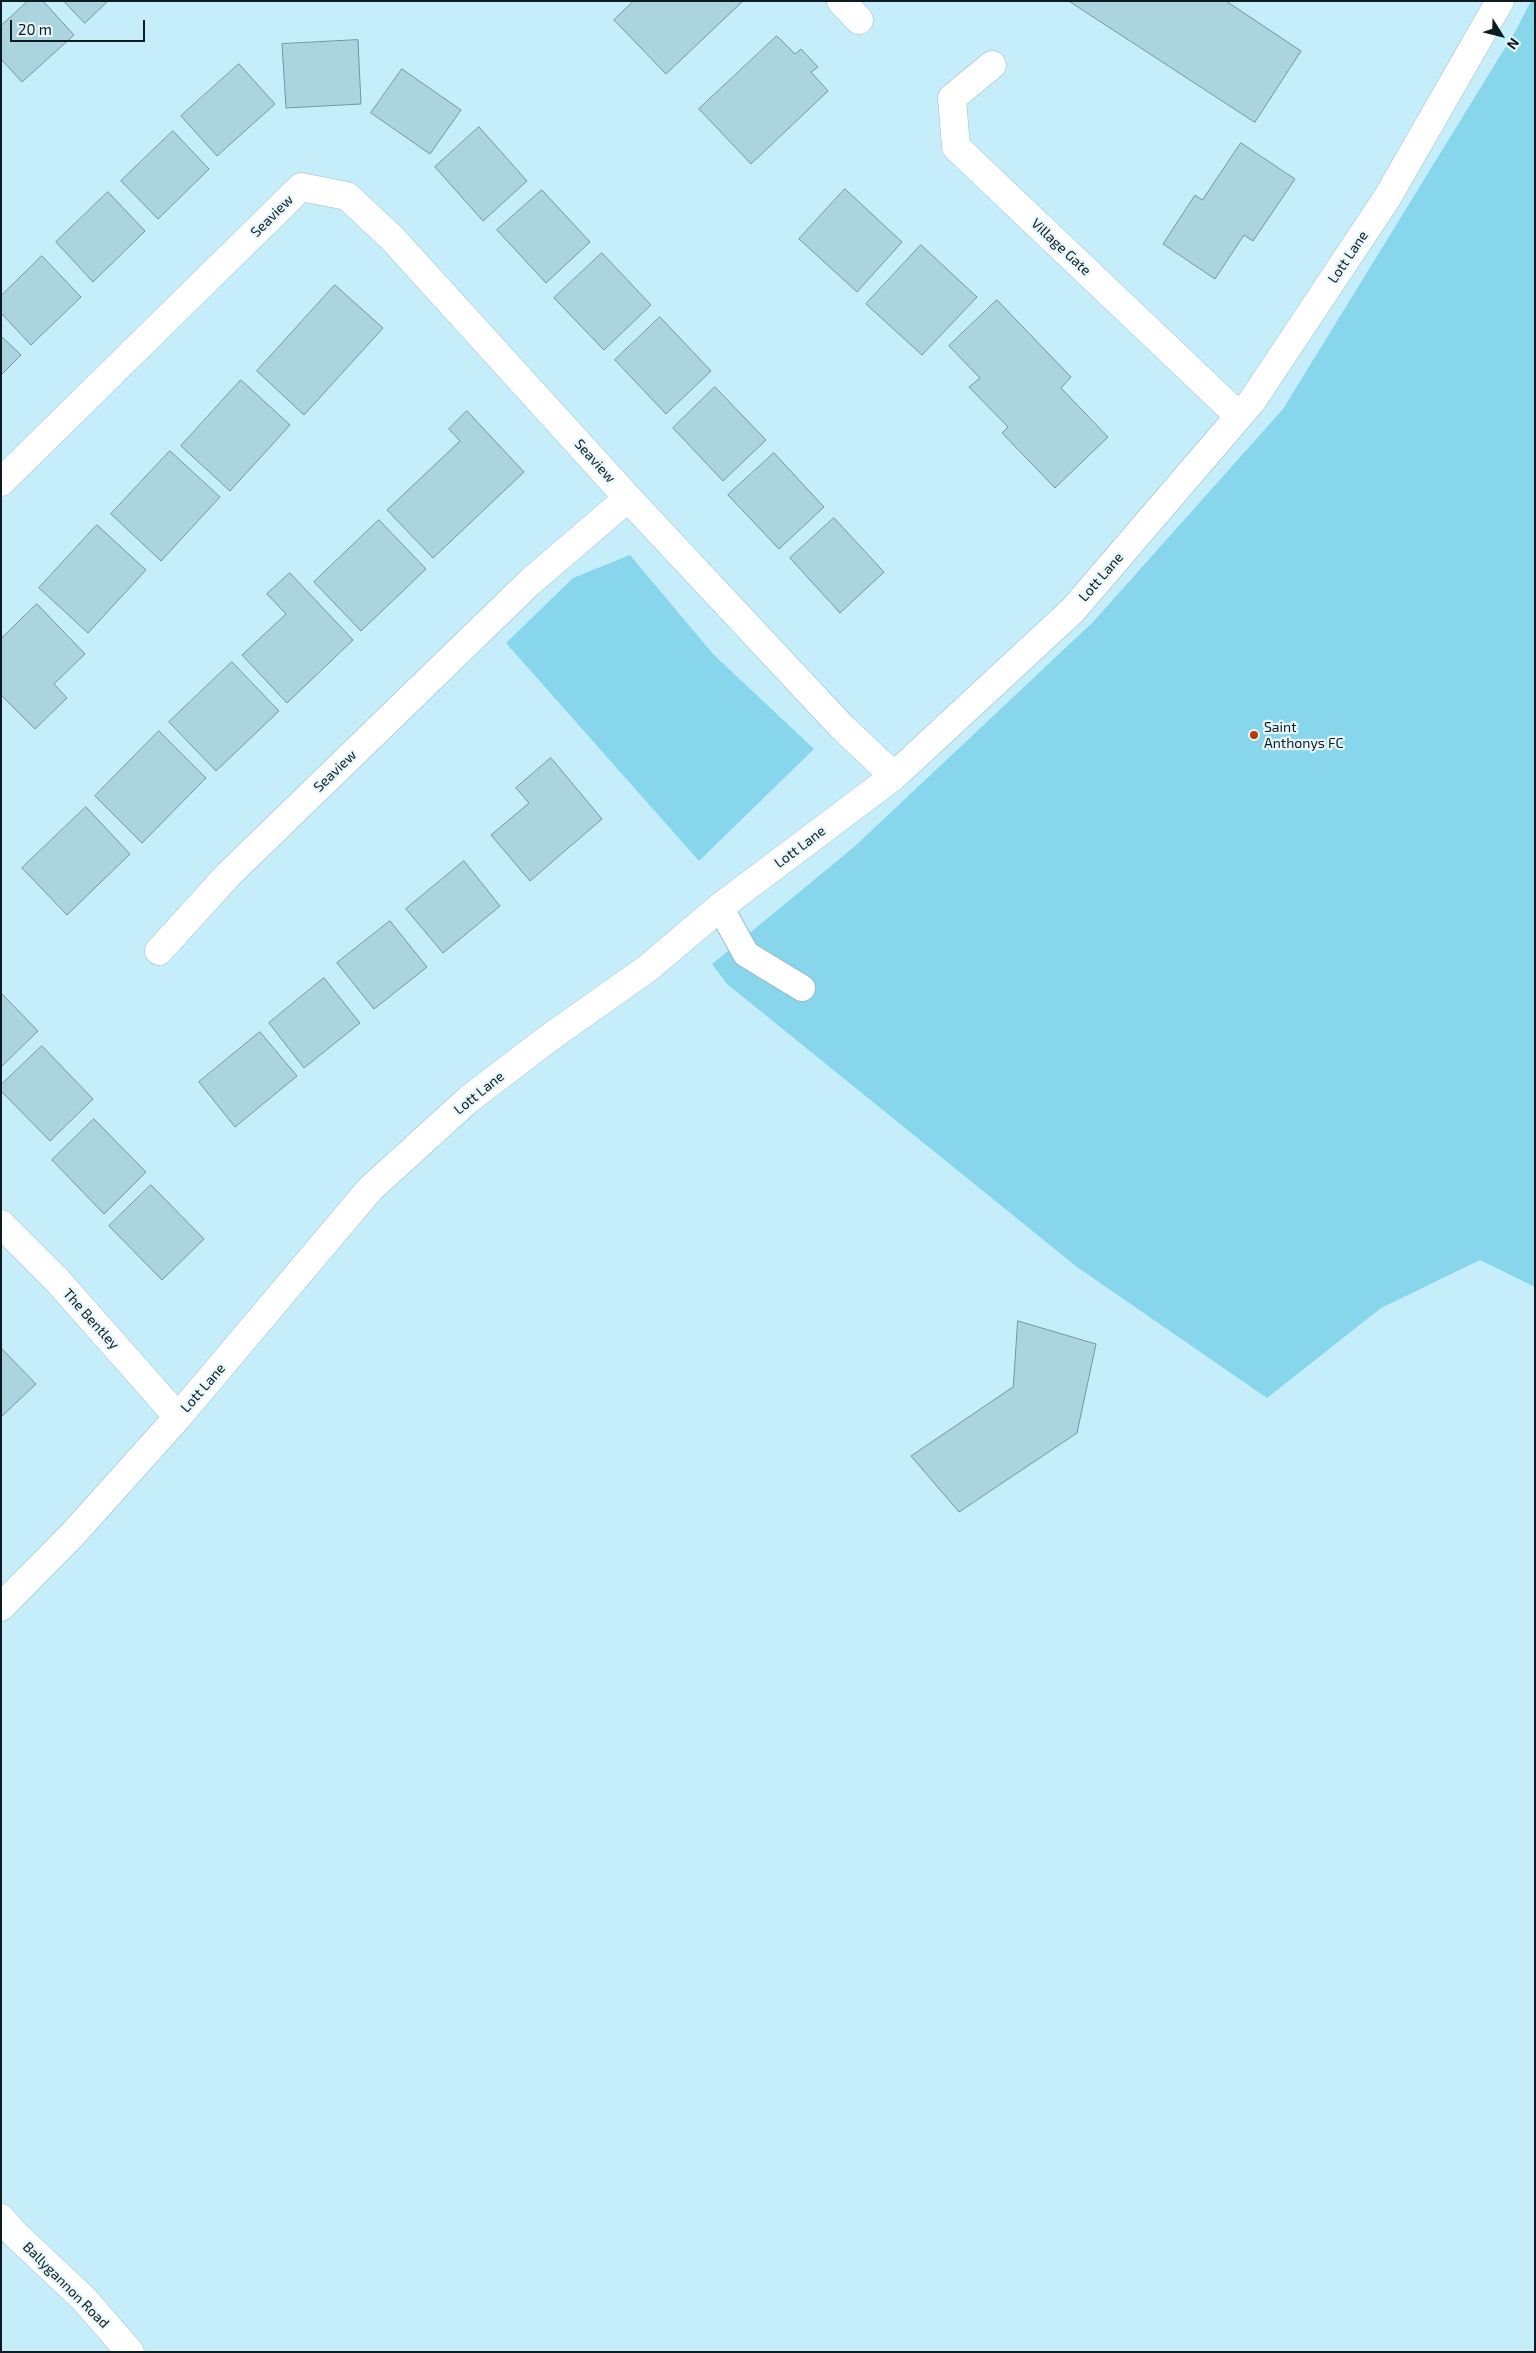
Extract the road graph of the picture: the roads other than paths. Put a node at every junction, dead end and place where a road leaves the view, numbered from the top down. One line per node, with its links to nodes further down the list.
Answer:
1 (1500, 1): 3 (street, Lott Lane)
2 (992, 65): 3 (street, Village Gate)
3 (1239, 416): 6 (street, Lott Lane)
4 (1, 482): 5 (street, Seaview)
5 (628, 498): 6 (street, Seaview); 8 (street, Seaview)
6 (894, 776): 7 (street, Lott Lane)
7 (720, 907): 9 (lane); 11 (street, Lott Lane)
8 (159, 951)
9 (802, 988)
10 (1, 1224): 11 (street, The Bentley)
11 (178, 1417): 12 (street, Lott Lane)
12 (1, 1607)
13 (1, 2218): 14 (street, Ballygannon Road)
14 (130, 2352)

